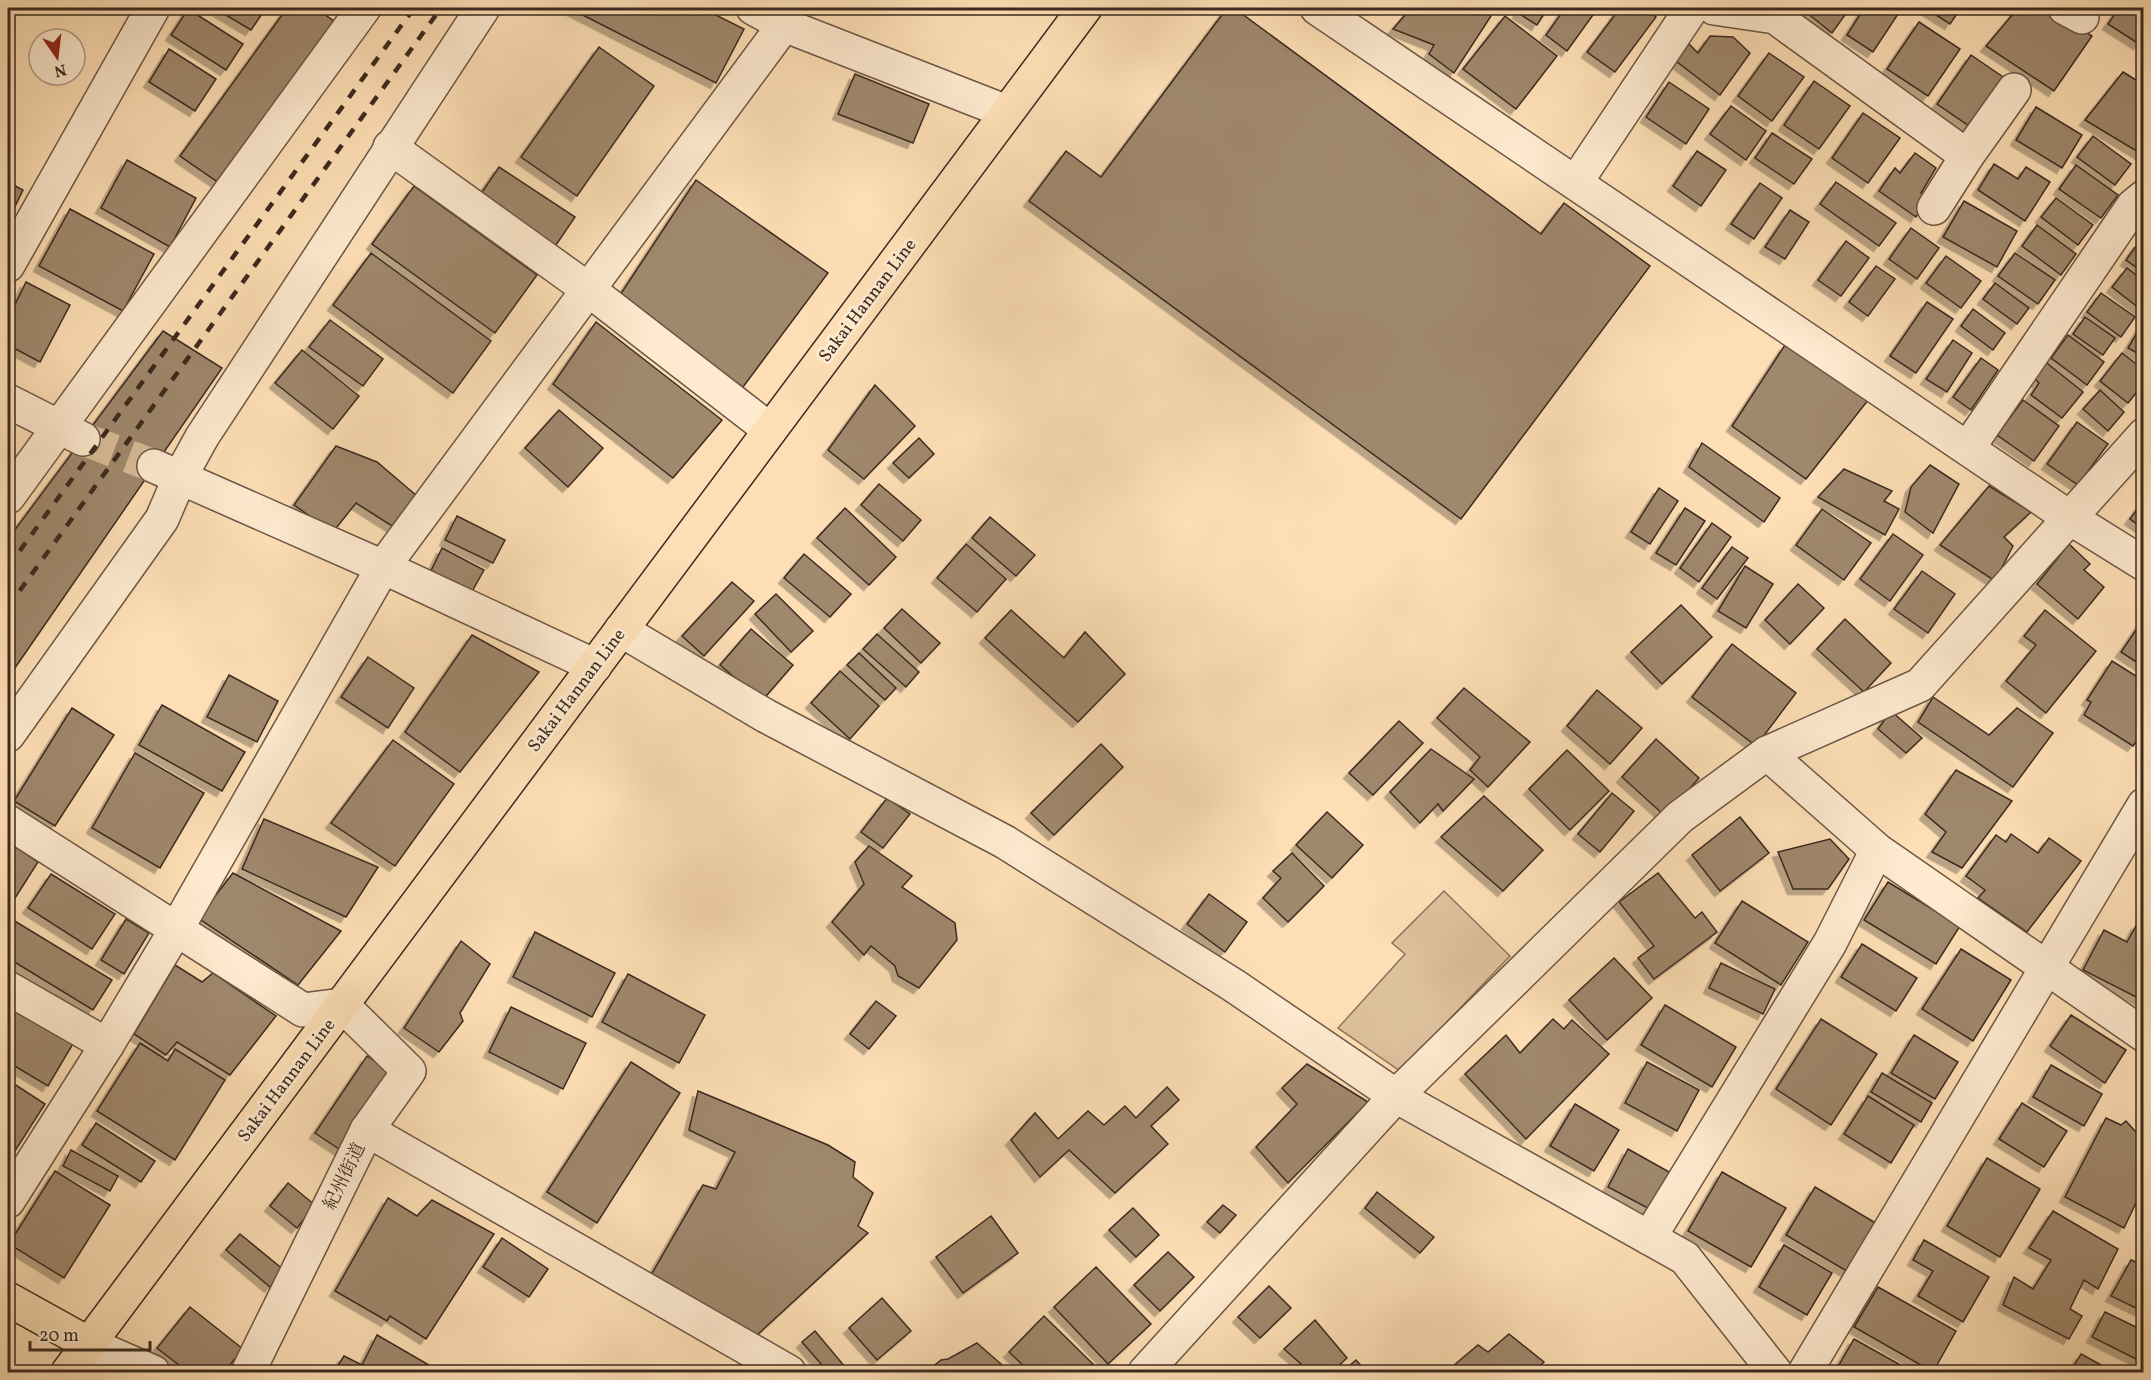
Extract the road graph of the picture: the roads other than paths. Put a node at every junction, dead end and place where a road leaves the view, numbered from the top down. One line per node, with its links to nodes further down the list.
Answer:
1 (153, 8): 18 (street)
2 (364, 8): 22 (street)
3 (483, 8): 13 (street)
4 (753, 8): 10 (street)
5 (1085, 8): 12 (main road, Sakai Hannan Line)
6 (1317, 8): 9 (street)
7 (1692, 8): 15 (street)
8 (1714, 8): 14 (street)
9 (1356, 16): 15 (street)
10 (784, 25): 12 (street); 19 (street)
11 (2014, 90): 14 (street)
12 (1007, 112): 21 (main road, Sakai Hannan Line)
13 (390, 147): 19 (street); 25 (street)
14 (1967, 156): 17 (street)
15 (1576, 182): 24 (street)
16 (2144, 197): 24 (street)
17 (1934, 208)
18 (8, 266)
19 (589, 290): 21 (street); 29 (street)
20 (8, 401): 22 (street)
21 (770, 430): 30 (main road, Sakai Hannan Line)
22 (71, 433): 26 (street)
23 (2144, 435): 27 (street)
24 (1968, 448): 27 (street)
25 (167, 471): 29 (street); 32 (street)
26 (8, 498)
27 (2070, 518): 28 (street); 33 (street)
28 (2144, 564)
29 (383, 567): 31 (street); 37 (street)
30 (621, 630): 31 (main road, Sakai Hannan Line); 43 (street)
31 (595, 666): 40 (main road, Sakai Hannan Line)
32 (8, 735)
33 (1767, 753): 36 (street); 43 (street)
34 (2144, 805): 38 (street)
35 (8, 822): 37 (street)
36 (1877, 850): 38 (street); 46 (street)
37 (177, 928): 40 (street); 42 (street)
38 (2045, 968): 41 (street); 55 (street)
39 (8, 988): 42 (street)
40 (342, 1005): 44 (street, 紀州街道); 48 (main road, Sakai Hannan Line)
41 (2144, 1035)
42 (107, 1045): 45 (street)
43 (1396, 1096): 46 (street); 53 (street)
44 (367, 1130): 51 (street, 紀州街道); 52 (street)
45 (8, 1201)
46 (1649, 1238): 54 (street)
47 (8, 1299): 48 (main road)
48 (89, 1344): 49 (main road, Sakai Hannan Line); 50 (street)
49 (68, 1372)
50 (153, 1372)
51 (248, 1372)
52 (789, 1372)
53 (1145, 1372)
54 (1775, 1372)
55 (1805, 1372)

